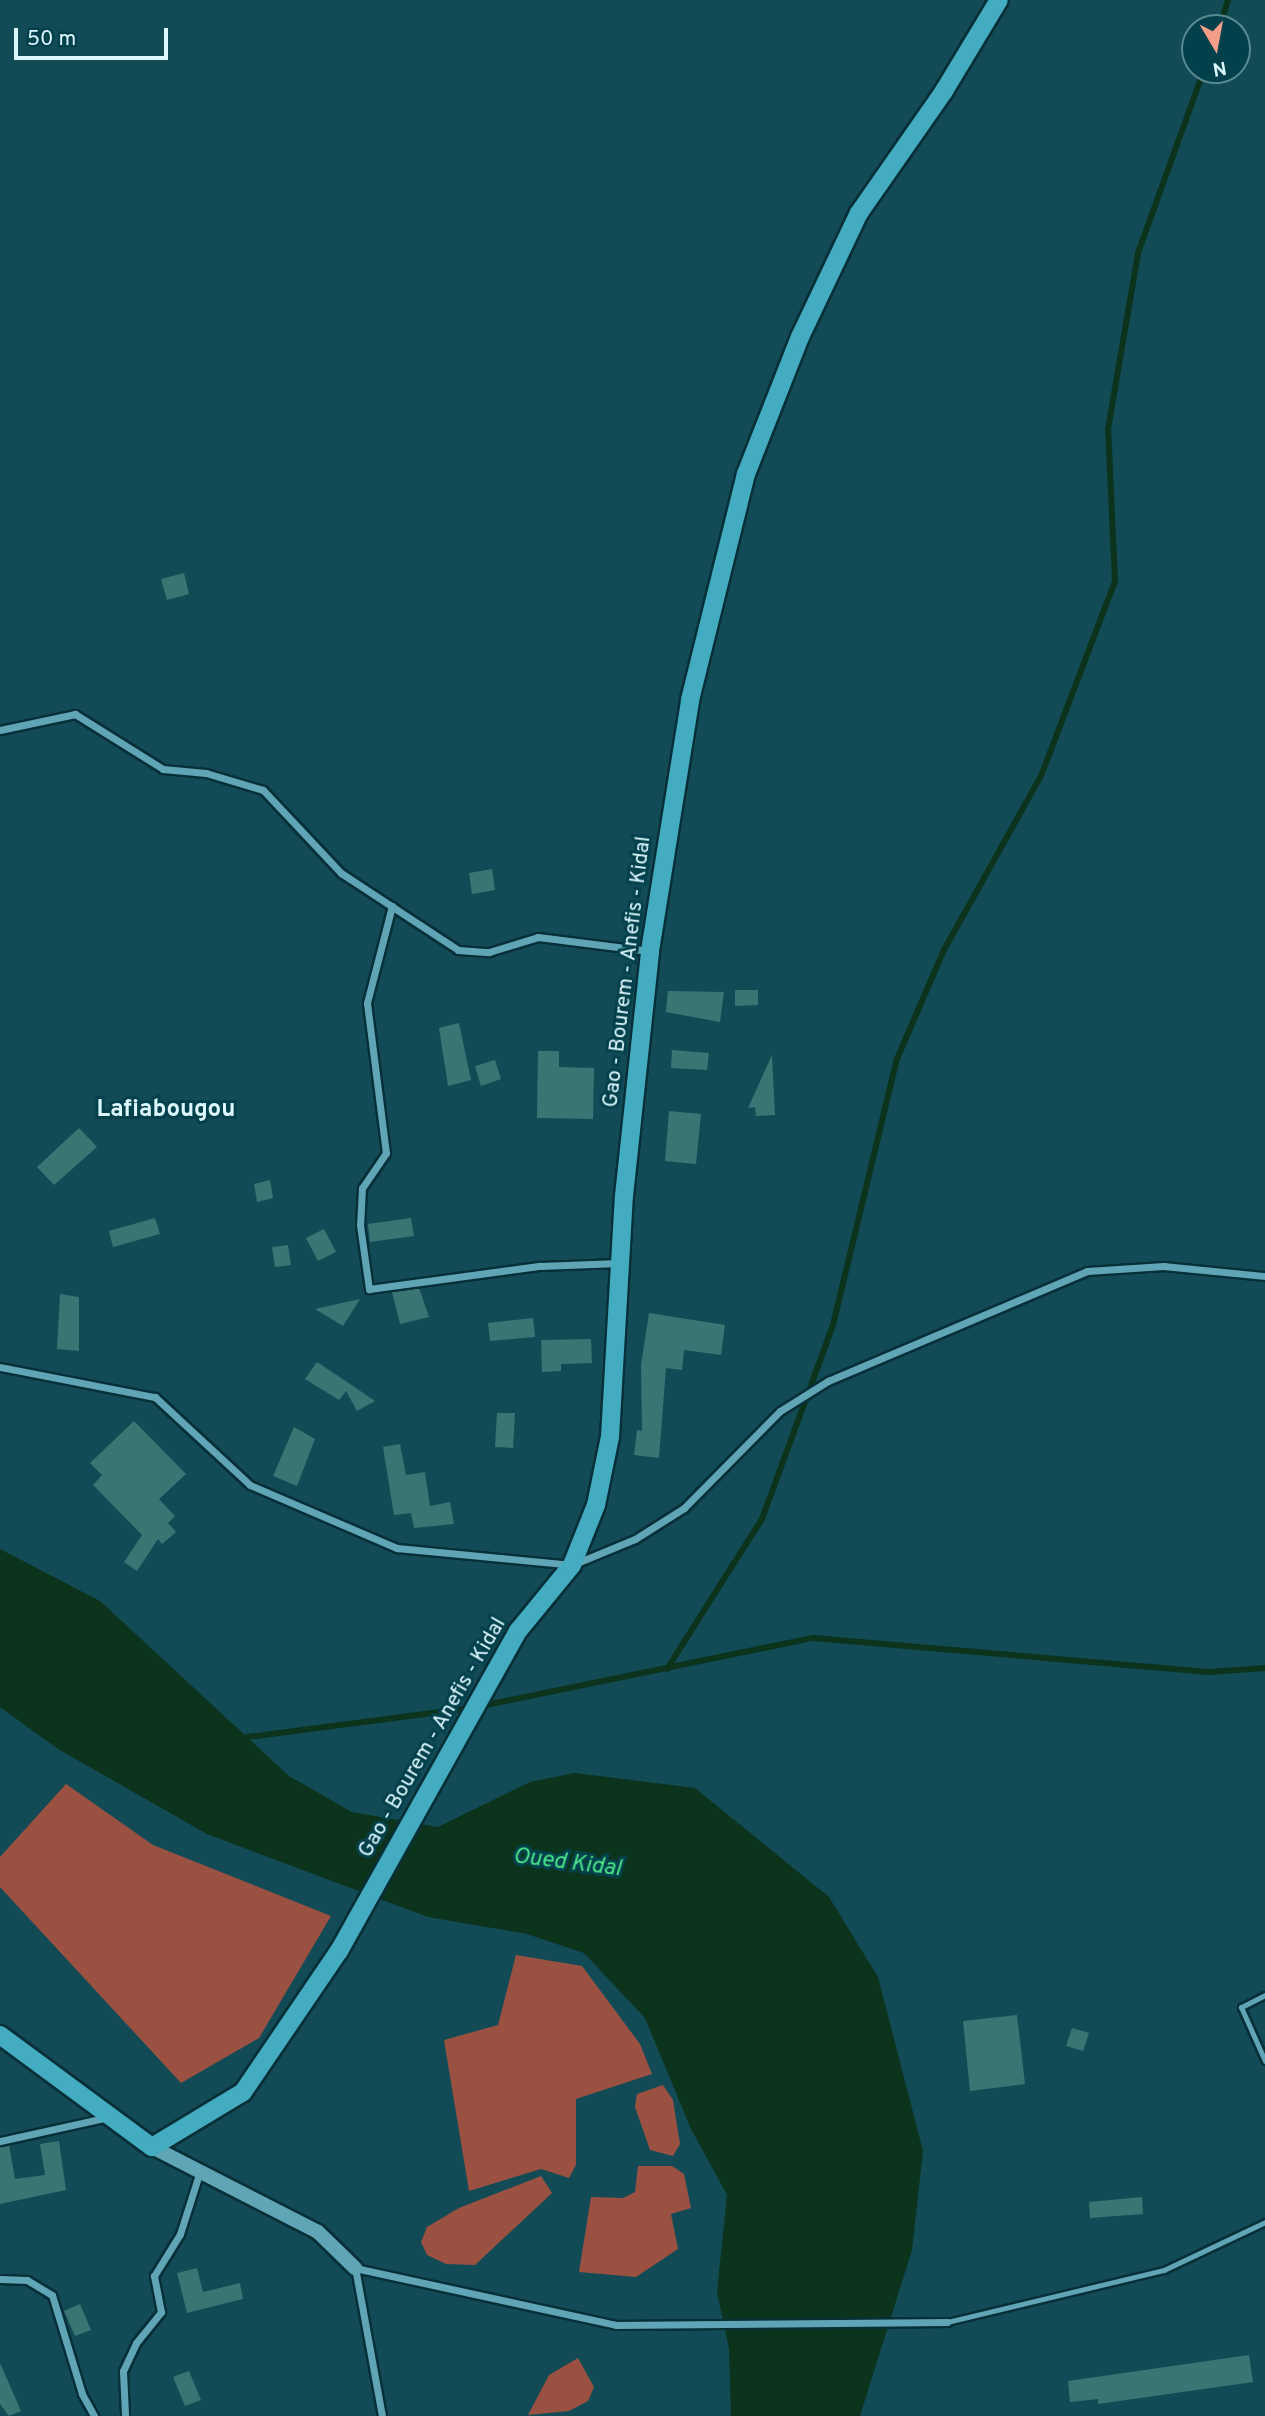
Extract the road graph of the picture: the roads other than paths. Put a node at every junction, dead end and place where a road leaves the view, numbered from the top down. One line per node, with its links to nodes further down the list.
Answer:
1 (999, 0): 4 (main road, Gao - Bourem - Anefis - Kidal)
2 (0, 730): 3 (street)
3 (392, 906): 4 (street); 5 (street)
4 (650, 951): 5 (main road, Gao - Bourem - Anefis - Kidal)
5 (620, 1263): 8 (main road, Gao - Bourem - Anefis - Kidal)
6 (1265, 1276): 8 (street)
7 (0, 1367): 8 (street)
8 (572, 1565): 14 (main road, Gao - Bourem - Anefis - Kidal)
9 (1265, 1995): 11 (lane)
10 (0, 2035): 12 (main road)
11 (1265, 2061)
12 (109, 2117): 13 (street); 14 (main road)
13 (0, 2141)
14 (152, 2147): 15 (street)
15 (199, 2174): 17 (street); 20 (street)
16 (1265, 2222): 19 (lane)
17 (355, 2268): 19 (street); 22 (street)
18 (0, 2279): 21 (street)
19 (947, 2322)
20 (124, 2415)
21 (94, 2416)
22 (382, 2416)

